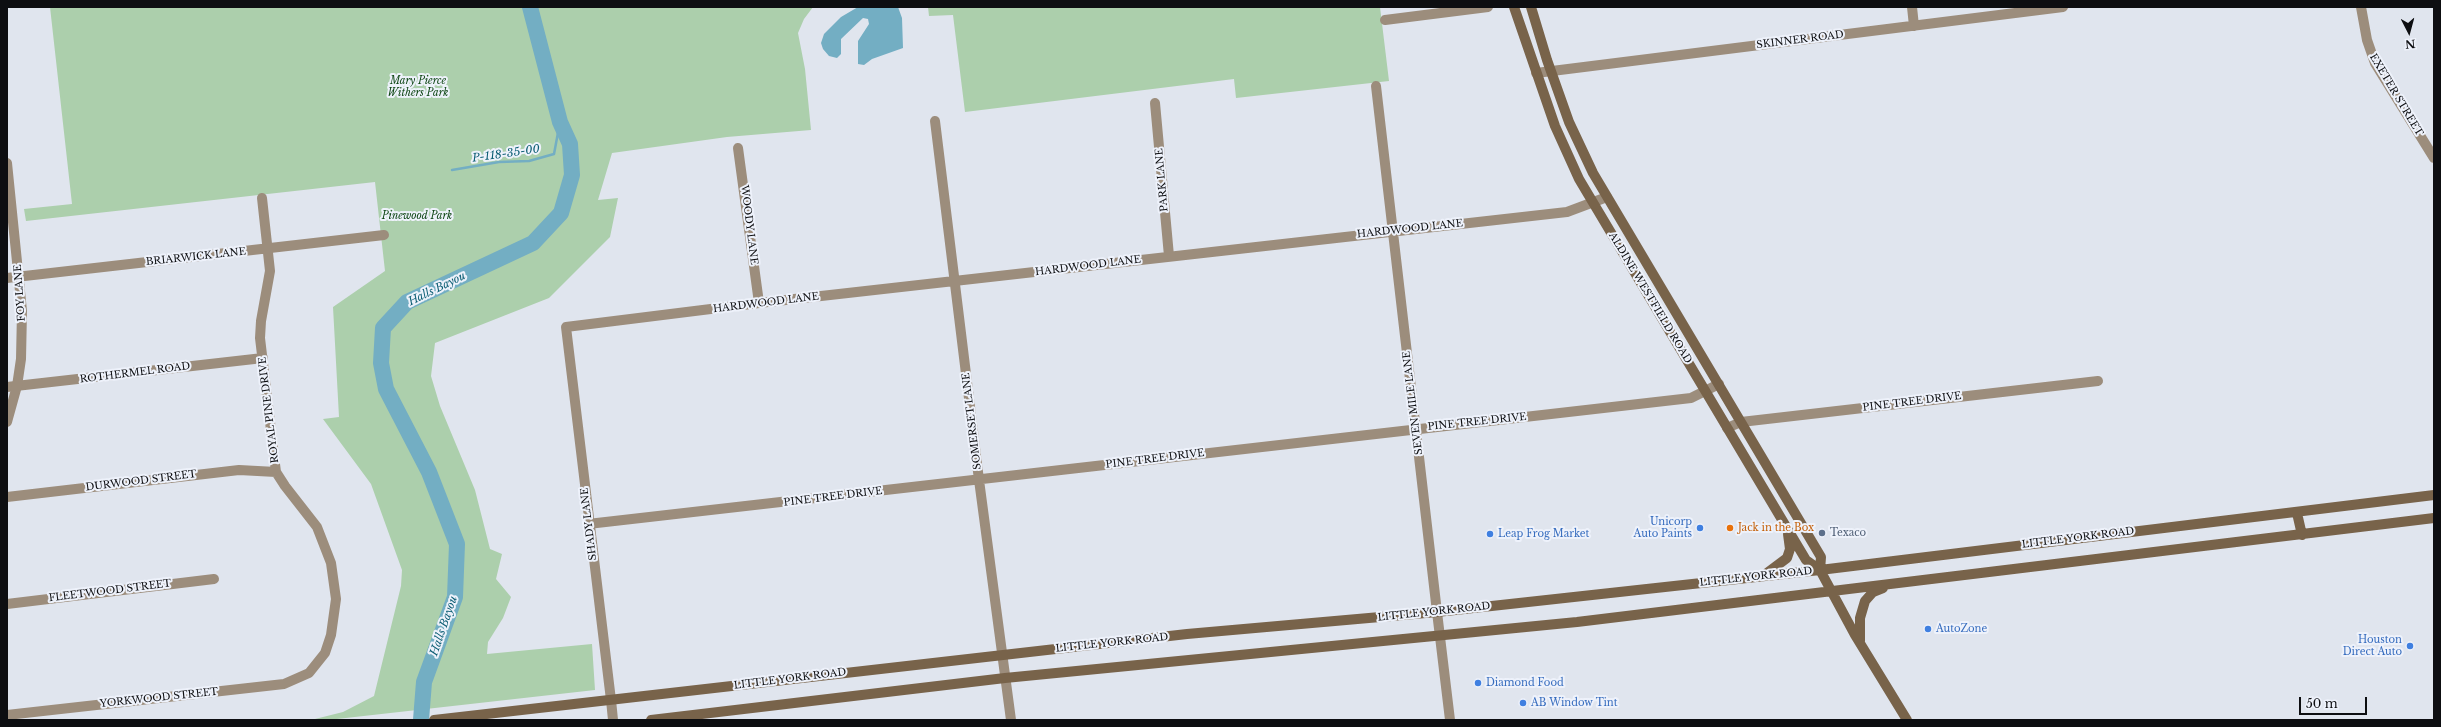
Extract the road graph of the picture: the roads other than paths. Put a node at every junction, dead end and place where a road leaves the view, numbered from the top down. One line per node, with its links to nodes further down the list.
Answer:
1 (1488, 7): 7 (street)
2 (1514, 7): 10 (main road, ALDINE WESTFIELD ROAD)
3 (1531, 7): 9 (main road, ALDINE WESTFIELD ROAD)
4 (1912, 7): 8 (street)
5 (2063, 7): 8 (street, SKINNER ROAD)
6 (2361, 7): 17 (street, EXETER STREET)
7 (1385, 20)
8 (1914, 26): 11 (street, SKINNER ROAD)
9 (1537, 28): 10 (main road); 11 (main road, ALDINE WESTFIELD ROAD)
10 (1522, 33): 12 (main road, ALDINE WESTFIELD ROAD)
11 (1551, 71): 12 (street, SKINNER ROAD); 19 (main road, ALDINE WESTFIELD ROAD)
12 (1536, 73): 21 (main road, ALDINE WESTFIELD ROAD)
13 (1376, 86): 22 (street, SEVEN MILE LANE)
14 (1156, 103): 25 (street, PARK LANE)
15 (935, 121): 28 (street, SOMERSET LANE)
16 (738, 148): 29 (street, WOODY LANE)
17 (2434, 158)
18 (7, 163): 26 (street, FOY LANE)
19 (1607, 197): 21 (street, HARDWOOD LANE); 33 (main road, ALDINE WESTFIELD ROAD)
20 (262, 198): 24 (street, ROYAL PINE DRIVE)
21 (1593, 203): 22 (street, HARDWOOD LANE); 35 (main road, ALDINE WESTFIELD ROAD)
22 (1392, 231): 25 (street, HARDWOOD LANE); 39 (street, SEVEN MILE LANE)
23 (384, 235): 24 (street, BRIARWICK LANE)
24 (268, 249): 26 (street, BRIARWICK LANE); 31 (street, ROYAL PINE DRIVE)
25 (1169, 256): 28 (street, HARDWOOD LANE)
26 (20, 277): 27 (street, BRIARWICK LANE); 34 (street, FOY LANE)
27 (7, 278)
28 (955, 281): 29 (street, HARDWOOD LANE); 41 (street, SOMERSET LANE)
29 (759, 303): 30 (street, HARDWOOD LANE)
30 (566, 327): 46 (street, SHADY LANE)
31 (262, 358): 34 (street, ROTHERMEL ROAD); 40 (street, ROYAL PINE DRIVE)
32 (2098, 381): 37 (street, PINE TREE DRIVE)
33 (1718, 384): 35 (street, PINE TREE DRIVE); 37 (main road, ALDINE WESTFIELD ROAD)
34 (12, 387): 36 (street, FOY LANE)
35 (1705, 392): 38 (main road, ALDINE WESTFIELD ROAD); 39 (street, PINE TREE DRIVE)
36 (7, 422)
37 (1741, 422): 38 (street, PINE TREE DRIVE); 49 (main road, ALDINE WESTFIELD ROAD)
38 (1727, 428): 47 (main road, ALDINE WESTFIELD ROAD)
39 (1416, 429): 41 (street, PINE TREE DRIVE); 55 (street, SEVEN MILE LANE)
40 (276, 472): 43 (street, DURWOOD STREET); 59 (street, ROYAL PINE DRIVE)
41 (979, 480): 46 (street, PINE TREE DRIVE); 58 (street, SOMERSET LANE)
42 (2434, 495): 44 (main road, LITTLE YORK ROAD)
43 (7, 497)
44 (2297, 513): 48 (main road); 49 (main road, LITTLE YORK ROAD)
45 (2434, 518): 48 (main road)
46 (588, 524): 61 (street, SHADY LANE)
47 (1787, 528): 49 (main road, ALDINE WESTFIELD ROAD); 50 (main road)
48 (2302, 535): 52 (main road)
49 (1820, 570): 50 (main road, LITTLE YORK ROAD); 53 (main road, ALDINE WESTFIELD ROAD)
50 (1765, 575): 55 (main road, LITTLE YORK ROAD)
51 (214, 579): 54 (street, FLEETWOOD STREET)
52 (1894, 584): 53 (main road); 57 (main road)
53 (1831, 591): 56 (main road); 57 (main road, ALDINE WESTFIELD ROAD)
54 (7, 604)
55 (1437, 612): 56 (street, SEVEN MILE LANE); 58 (main road, LITTLE YORK ROAD)
56 (1440, 635): 60 (main road); 67 (street, SEVEN MILE LANE)
57 (1860, 643): 68 (main road, ALDINE WESTFIELD ROAD)
58 (1002, 655): 60 (street, SOMERSET LANE); 61 (main road, LITTLE YORK ROAD)
59 (309, 672): 62 (street, YORKWOOD STREET)
60 (1005, 678): 65 (main road); 66 (street, SOMERSET LANE)
61 (611, 700): 63 (main road, LITTLE YORK ROAD); 64 (street, SHADY LANE)
62 (7, 714)
63 (434, 720)
64 (613, 720)
65 (651, 720)
66 (1011, 720)
67 (1450, 720)
68 (1907, 720)

